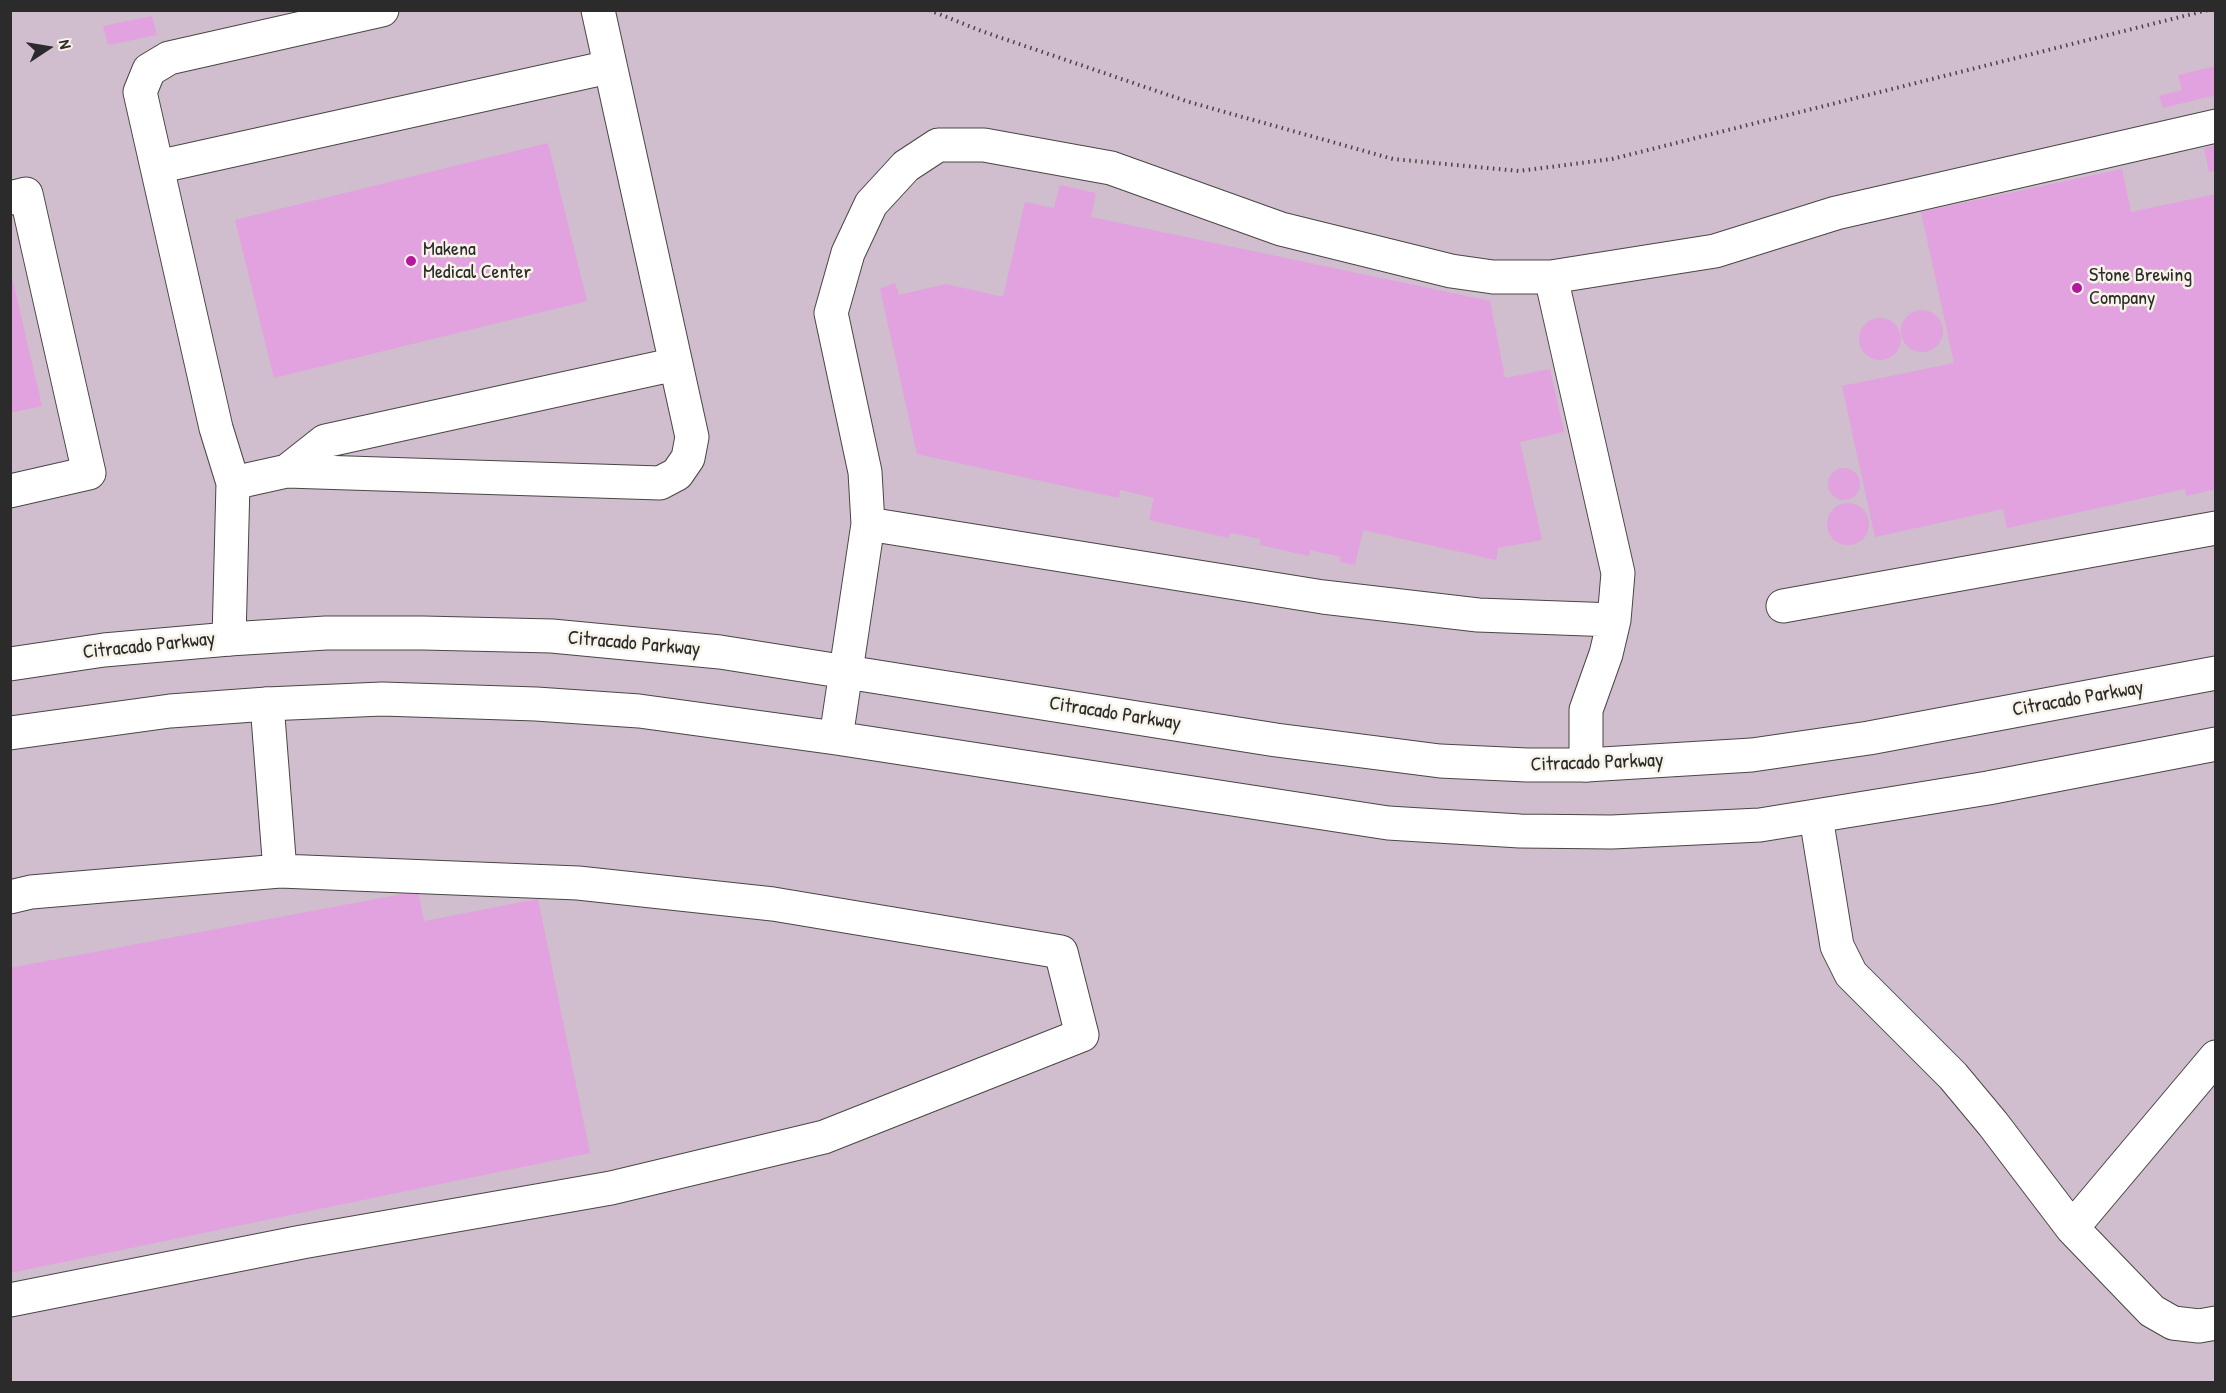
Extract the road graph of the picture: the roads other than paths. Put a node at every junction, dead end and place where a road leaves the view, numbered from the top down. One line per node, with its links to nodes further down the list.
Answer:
1 (382, 10): 5 (main road)
2 (598, 10): 3 (main road)
3 (609, 67): 5 (main road); 8 (main road)
4 (2216, 126): 7 (main road)
5 (157, 167): 10 (main road)
6 (10, 198): 11 (main road)
7 (1551, 277): 12 (main road); 15 (main road)
8 (675, 364): 9 (main road); 9 (main road)
9 (287, 471): 10 (main road)
10 (232, 483): 16 (main road)
11 (10, 491)
12 (868, 524): 15 (main road); 18 (main road)
13 (2216, 528): 14 (main road)
14 (1783, 606)
15 (1614, 620): 24 (main road)
16 (229, 639): 17 (main road, Citracado Parkway); 18 (main road, Citracado Parkway)
17 (10, 664)
18 (846, 671): 22 (main road); 24 (main road, Citracado Parkway)
19 (2216, 673): 24 (main road, Citracado Parkway)
20 (267, 704): 21 (main road); 22 (main road); 26 (main road)
21 (10, 733)
22 (836, 738): 25 (main road)
23 (2216, 744): 25 (main road)
24 (1586, 765)
25 (1816, 817): 29 (main road)
26 (280, 871): 27 (main road); 30 (main road)
27 (10, 897)
28 (2216, 1057): 29 (main road)
29 (2072, 1228): 31 (main road)
30 (10, 1300)
31 (2216, 1323)

